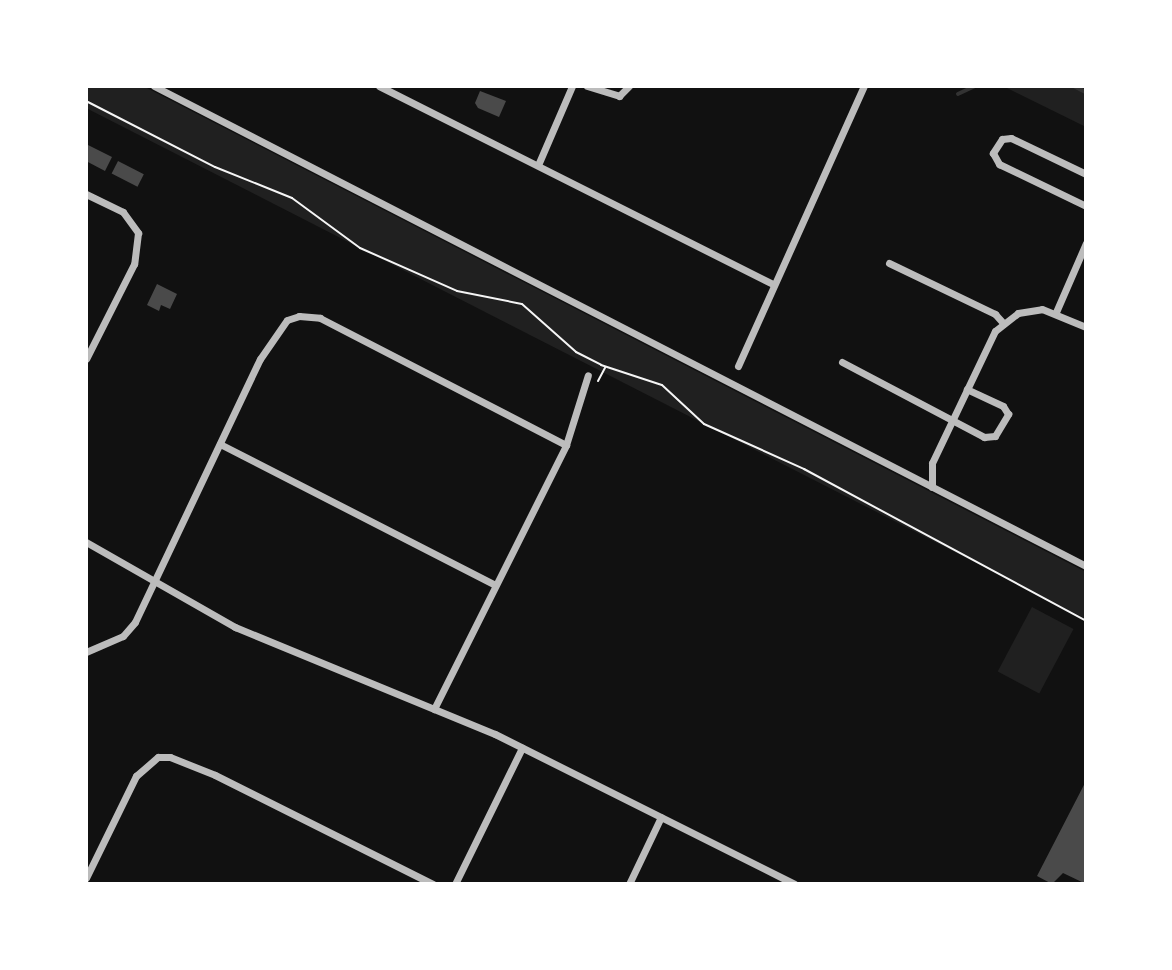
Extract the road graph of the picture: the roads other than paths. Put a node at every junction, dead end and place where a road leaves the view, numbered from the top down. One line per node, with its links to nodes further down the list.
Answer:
1 (154, 86): 25 (street)
2 (379, 86): 7 (street)
3 (572, 86): 7 (street)
4 (587, 86): 5 (street)
5 (629, 86)
6 (864, 86): 13 (street)
7 (538, 165): 13 (street)
8 (1086, 174): 10 (street)
9 (86, 194): 17 (street)
10 (1086, 206)
11 (1086, 243): 14 (street)
12 (889, 263): 15 (street)
13 (772, 284): 19 (street)
14 (1056, 312): 15 (street); 16 (street)
15 (1004, 324): 21 (street)
16 (1086, 327)
17 (86, 359)
18 (842, 362): 22 (street)
19 (738, 366)
20 (588, 375): 24 (street)
21 (967, 389): 22 (street); 22 (street)
22 (952, 418): 25 (street)
23 (220, 444): 24 (street); 28 (street); 29 (street)
24 (566, 445): 29 (street)
25 (932, 487): 27 (street)
26 (86, 542): 28 (street)
27 (1086, 566)
28 (154, 583): 30 (street); 31 (street)
29 (495, 585): 31 (street)
30 (86, 652)
31 (434, 709): 32 (street)
32 (522, 748): 33 (street); 36 (street)
33 (662, 817): 37 (street); 38 (street)
34 (86, 878): 35 (street)
35 (433, 884)
36 (455, 884)
37 (629, 884)
38 (795, 884)

